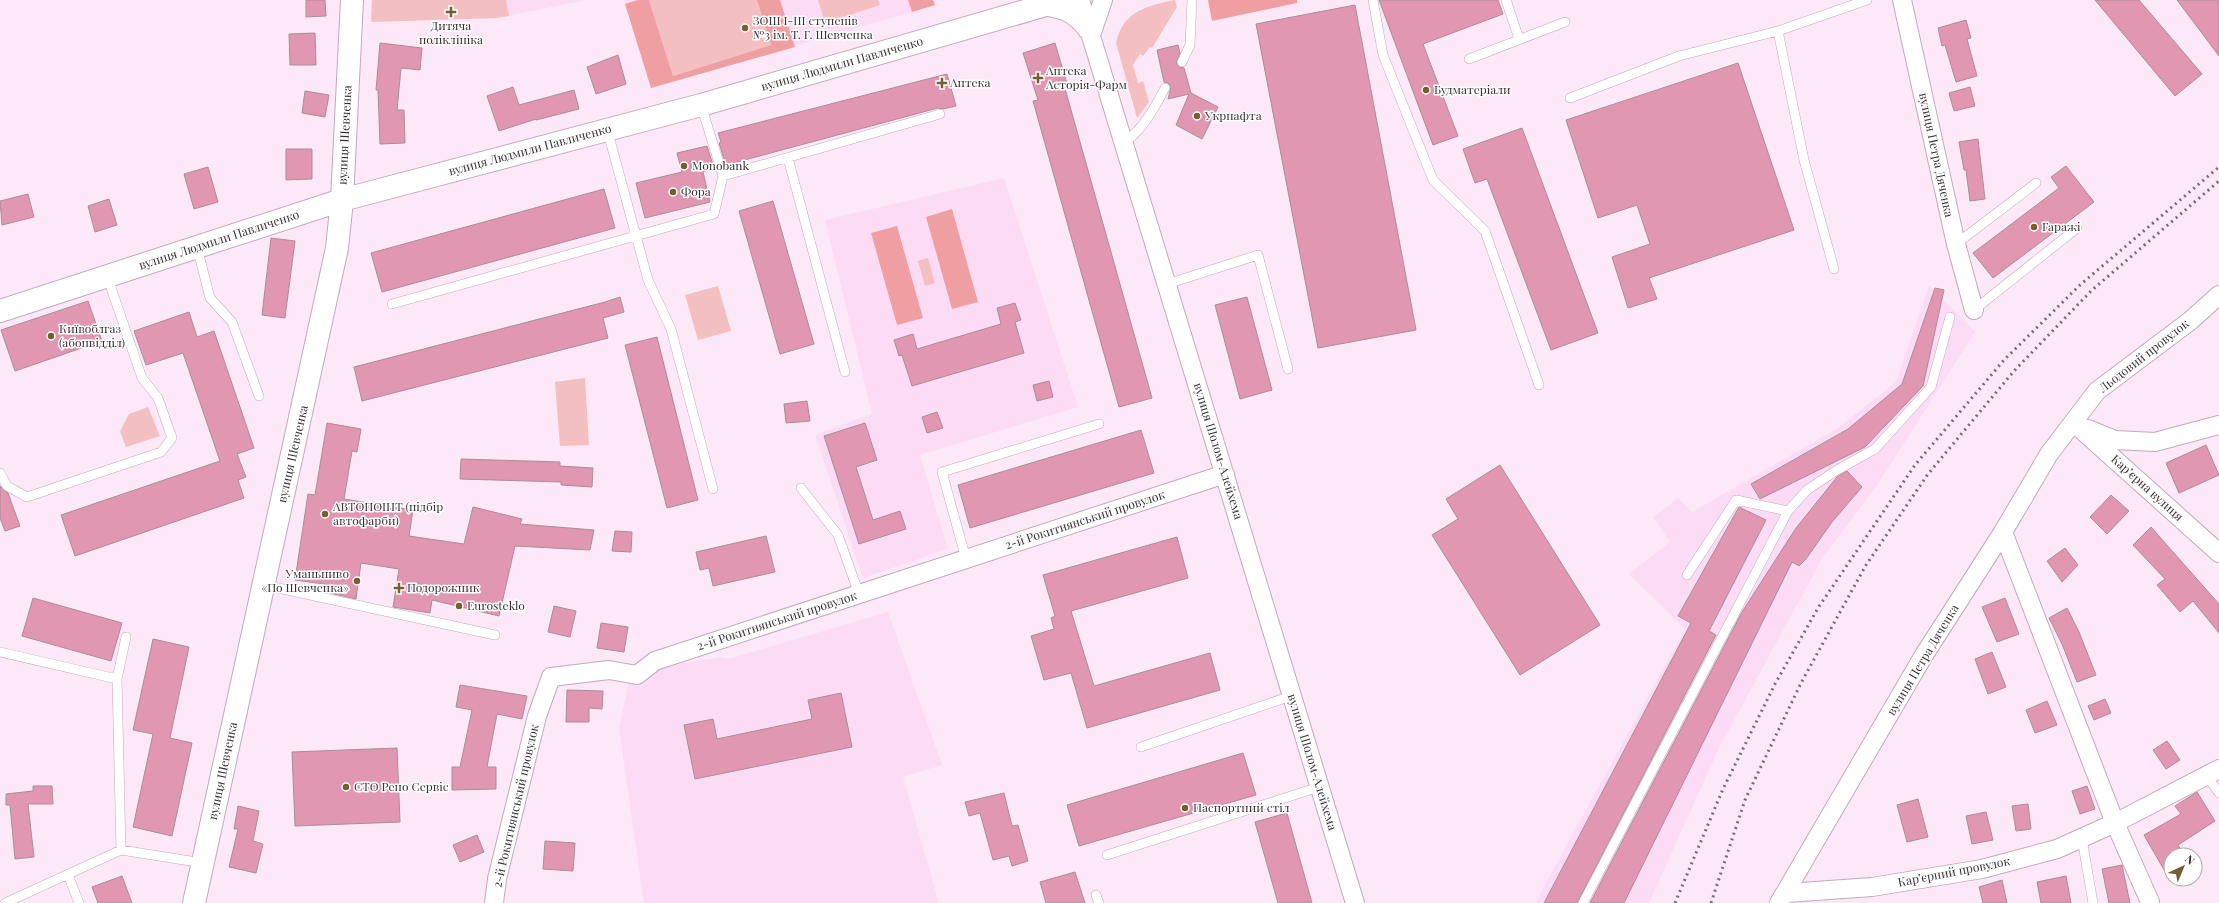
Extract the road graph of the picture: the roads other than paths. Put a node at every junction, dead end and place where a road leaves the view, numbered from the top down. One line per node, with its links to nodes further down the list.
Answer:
1 (352, 0): 26 (main road, вулиця Шевченка)
2 (1063, 0): 10 (main road, вулиця Людмили Павличенко)
3 (1080, 0): 13 (street, вулиця Шолом-Алейхема)
4 (1103, 0): 13 (street)
5 (1192, 0): 16 (lane)
6 (1373, 0): 41 (lane)
7 (1506, 0): 14 (lane)
8 (1867, 0): 12 (lane)
9 (1902, 0): 29 (street, вулиця Петра Дяченка)
10 (1044, 3): 13 (street); 19 (main road, вулиця Людмили Павличенко)
11 (1565, 22): 14 (lane)
12 (1778, 31): 18 (lane); 31 (lane)
13 (1091, 35): 22 (street, вулиця Шолом-Алейхема)
14 (1519, 39): 15 (lane)
15 (1469, 59)
16 (1182, 62)
17 (1165, 88): 22 (lane)
18 (1570, 98)
19 (701, 105): 21 (main road, вулиця Людмили Павличенко); 24 (lane)
20 (940, 114): 23 (lane)
21 (607, 130): 26 (main road, вулиця Людмили Павличенко); 28 (lane)
22 (1124, 143): 33 (street, вулиця Шолом-Алейхема)
23 (788, 158): 24 (lane); 40 (lane)
24 (723, 176): 28 (lane)
25 (2036, 183): 29 (lane)
26 (342, 200): 30 (main road, вулиця Людмили Павличенко); 55 (main road, вулиця Шевченка)
27 (2077, 228): 36 (lane)
28 (636, 237): 35 (lane); 49 (lane)
29 (1956, 244): 36 (street, вулиця Петра Дяченка)
30 (197, 247): 32 (main road, вулиця Людмили Павличенко); 42 (lane)
31 (1834, 269)
32 (107, 276): 37 (main road, вулиця Людмили Павличенко); 46 (lane)
33 (1167, 284): 39 (lane); 47 (street, вулиця Шолом-Алейхема)
34 (2219, 295): 43 (street, Льодовий провулок)
35 (392, 304)
36 (1974, 310)
37 (0, 311)
38 (1950, 317): 50 (lane)
39 (1288, 369)
40 (845, 372)
41 (1539, 385)
42 (259, 396)
43 (2074, 423): 45 (street); 51 (street, вулиця Петра Дяченка); 52 (street, Карʼєрна вулиця)
44 (1099, 424): 53 (lane)
45 (2219, 425)
46 (0, 473)
47 (1225, 474): 53 (street, 2-й Рокитнянський провулок); 61 (street, вулиця Шолом-Алейхема)
48 (801, 488): 56 (lane)
49 (713, 489)
50 (1788, 511): 54 (lane); 79 (lane)
51 (2003, 532): 66 (street); 72 (street, вулиця Петра Дяченка)
52 (2219, 553)
53 (966, 559): 56 (street, 2-й Рокитнянський провулок)
54 (1687, 575)
55 (264, 585): 57 (lane); 70 (main road, вулиця Шевченка)
56 (859, 594): 77 (street, 2-й Рокитнянський провулок)
57 (495, 635)
58 (126, 637): 60 (lane)
59 (0, 652): 60 (lane)
60 (117, 679): 68 (lane)
61 (1291, 696): 62 (lane); 64 (street, вулиця Шолом-Алейхема)
62 (1141, 747)
63 (2213, 772): 65 (lane); 66 (street, Карʼєрний провулок)
64 (1319, 787): 69 (lane); 78 (street, вулиця Шолом-Алейхема)
65 (2219, 792)
66 (2115, 823): 67 (street, Карʼєрний провулок); 73 (street)
67 (2082, 839): 72 (street, Карʼєрний провулок); 80 (lane)
68 (121, 850): 70 (lane); 71 (lane)
69 (1107, 855)
70 (203, 863): 76 (main road, вулиця Шевченка)
71 (68, 875): 74 (lane); 75 (lane)
72 (1783, 898)
73 (2150, 902)
74 (5, 903)
75 (79, 903)
76 (194, 903)
77 (494, 903)
78 (1355, 903)
79 (1583, 903)
80 (2093, 903)

